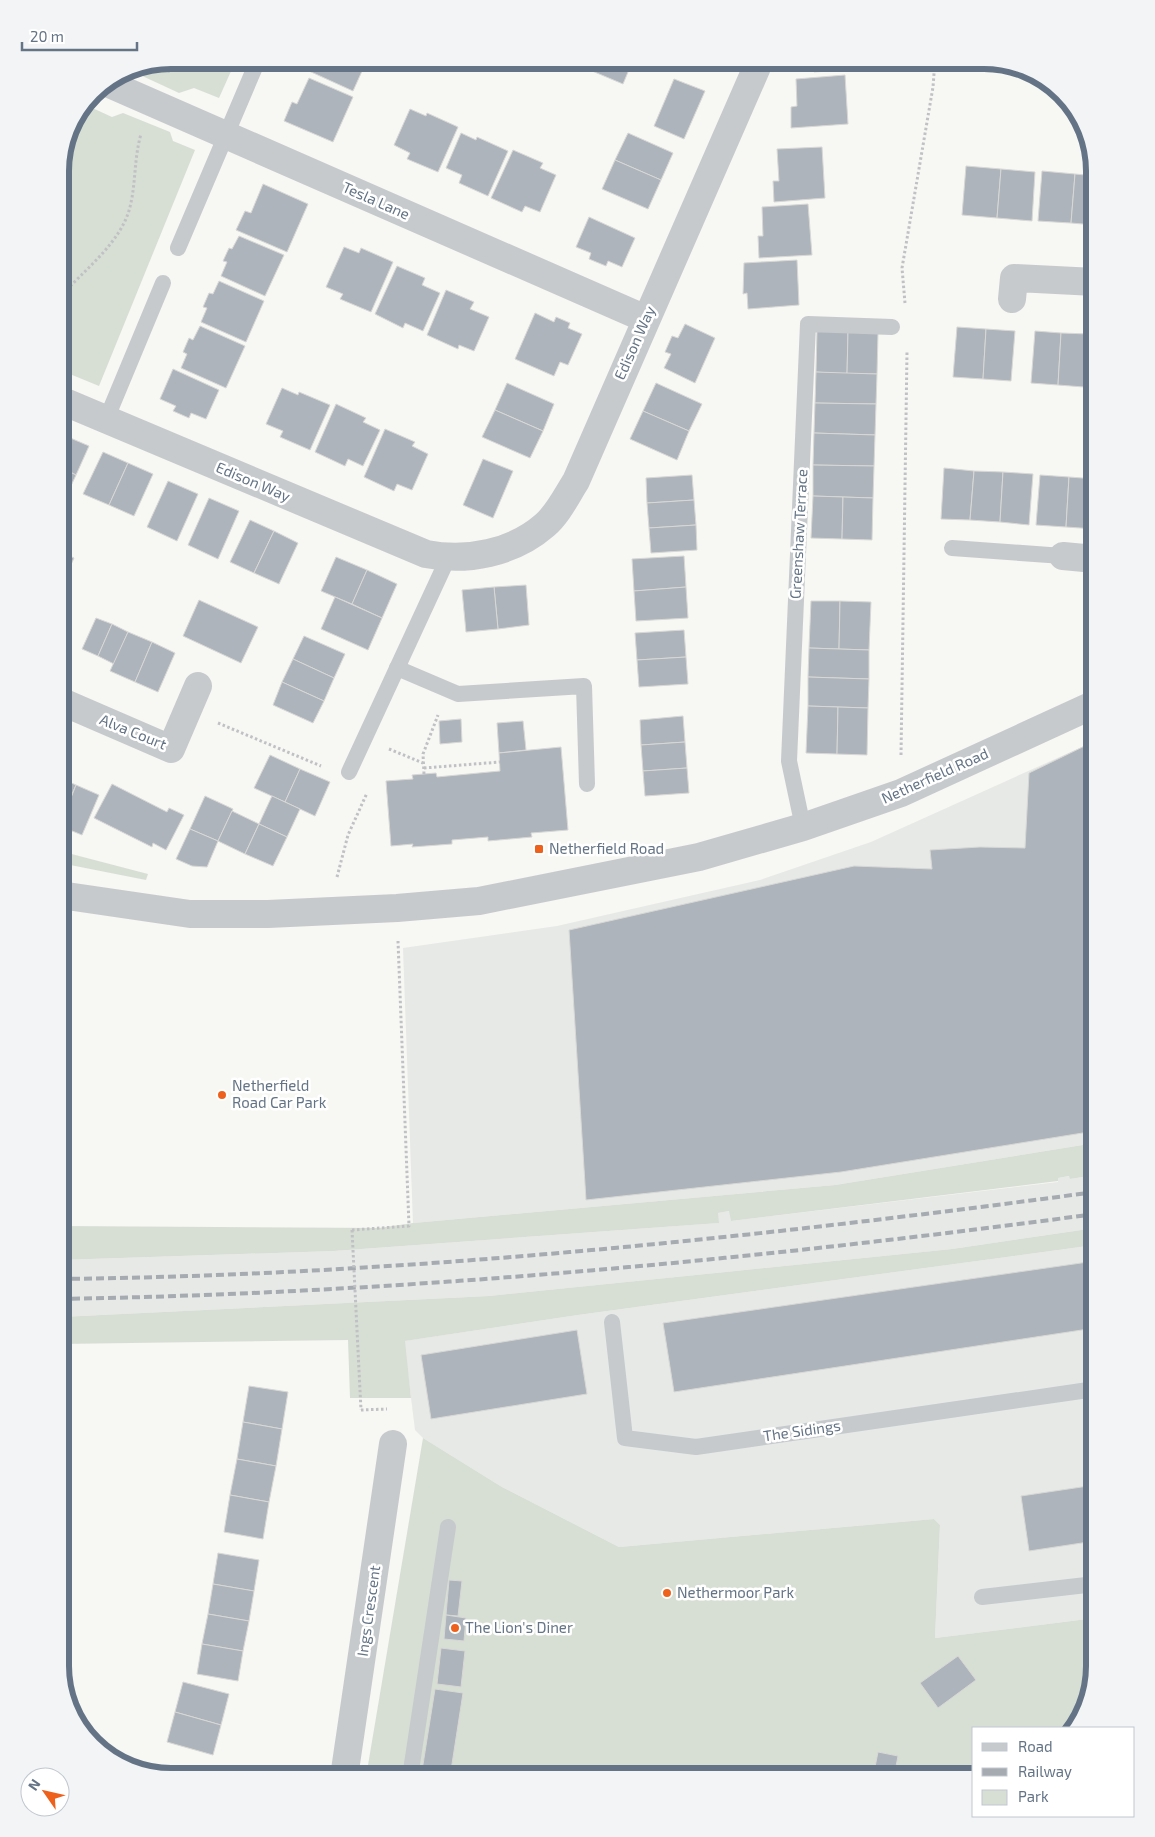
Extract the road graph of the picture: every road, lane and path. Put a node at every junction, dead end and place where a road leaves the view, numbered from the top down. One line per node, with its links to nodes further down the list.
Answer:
1 (169, 69): 6 (path)
2 (254, 69): 7 (lane)
3 (756, 69): 14 (street, Edison Way)
4 (934, 69): 13 (path)
5 (114, 86): 6 (street, Tesla Lane)
6 (149, 101): 7 (street, Tesla Lane); 11 (path)
7 (226, 135): 8 (lane); 14 (street, Tesla Lane)
8 (178, 248)
9 (1086, 282): 12 (street)
10 (163, 283): 18 (lane)
11 (69, 288)
12 (1012, 299)
13 (906, 310)
14 (646, 319): 21 (street, Edison Way)
15 (892, 327): 37 (lane, Greenshaw Terrace)
16 (906, 350): 36 (path)
17 (69, 404): 18 (street, Edison Way)
18 (106, 420): 21 (street, Edison Way)
19 (952, 548): 20 (lane)
20 (1063, 556): 22 (street)
21 (448, 558): 23 (lane)
22 (1086, 558)
23 (397, 668): 24 (lane); 28 (lane)
24 (450, 691): 30 (path); 34 (lane)
25 (193, 698): 26 (street, Alva Court); 31 (path)
26 (69, 705)
27 (1086, 708): 36 (street, Netherfield Road)
28 (365, 738): 30 (path); 32 (lane)
29 (500, 762): 30 (path)
30 (423, 765): 33 (path)
31 (324, 767)
32 (349, 772)
33 (424, 774)
34 (587, 784)
35 (370, 787): 40 (path)
36 (901, 794): 37 (street, Netherfield Road)
37 (803, 827): 39 (street, Netherfield Road)
38 (69, 896): 40 (street, Netherfield Road)
39 (396, 908): 40 (street, Netherfield Road); 43 (path, bridge)
40 (329, 911)
41 (612, 1322): 42 (lane, The Sidings)
42 (1086, 1390)
43 (388, 1409)
44 (393, 1444): 48 (street, Ings Crescent)
45 (448, 1527): 49 (lane)
46 (1086, 1585): 47 (lane)
47 (982, 1597)
48 (345, 1768)
49 (411, 1768)

